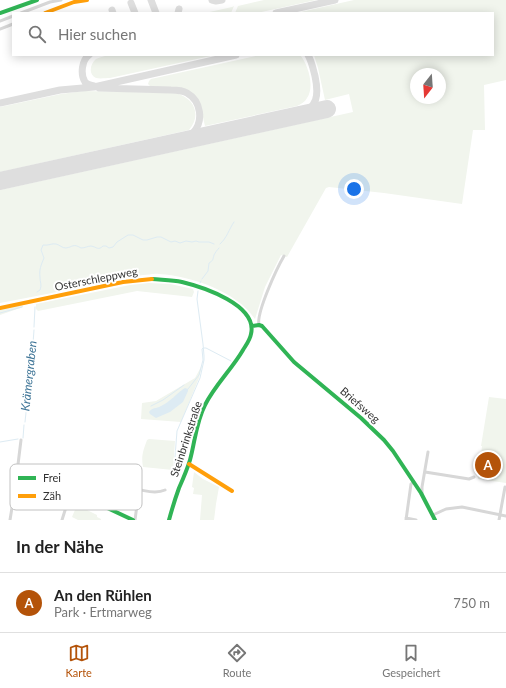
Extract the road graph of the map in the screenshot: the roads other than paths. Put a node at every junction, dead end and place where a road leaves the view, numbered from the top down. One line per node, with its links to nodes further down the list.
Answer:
1 (37, 0): 6 (street)
2 (61, 0): 4 (street)
3 (87, 0): 5 (street)
4 (24, 12)
5 (48, 12)
6 (0, 14)
7 (12, 16): 8 (street)
8 (0, 21)
9 (12, 24): 10 (street)
10 (0, 29)
11 (284, 256): 13 (street)
12 (0, 308): 14 (street, Osterschleppweg)
13 (259, 324): 14 (street); 22 (street, Briefsweg)
14 (252, 326): 18 (street, Steinbrinkstraße)
15 (20, 440): 17 (street)
16 (428, 452): 19 (street)
17 (18, 464)
18 (189, 464): 26 (street); 39 (street, Steinbrinkstraße)
19 (425, 472): 20 (street); 21 (street)
20 (474, 477)
21 (423, 482): 22 (street); 27 (street)
22 (415, 484): 27 (street, Briefsweg); 35 (street)
23 (505, 487): 33 (street)
24 (142, 490): 25 (street)
25 (165, 490)
26 (232, 491)
27 (422, 496): 32 (street, Briefsweg)
28 (12, 510): 36 (street)
29 (65, 510): 37 (street)
30 (112, 510): 38 (street)
31 (136, 510): 38 (street)
32 (433, 515): 33 (street); 41 (street, Briefsweg)
33 (500, 515): 34 (street); 42 (street)
34 (506, 516)
35 (406, 519): 40 (street)
36 (10, 520)
37 (62, 520)
38 (134, 520)
39 (169, 520)
40 (416, 520)
41 (436, 520)
42 (499, 520)

